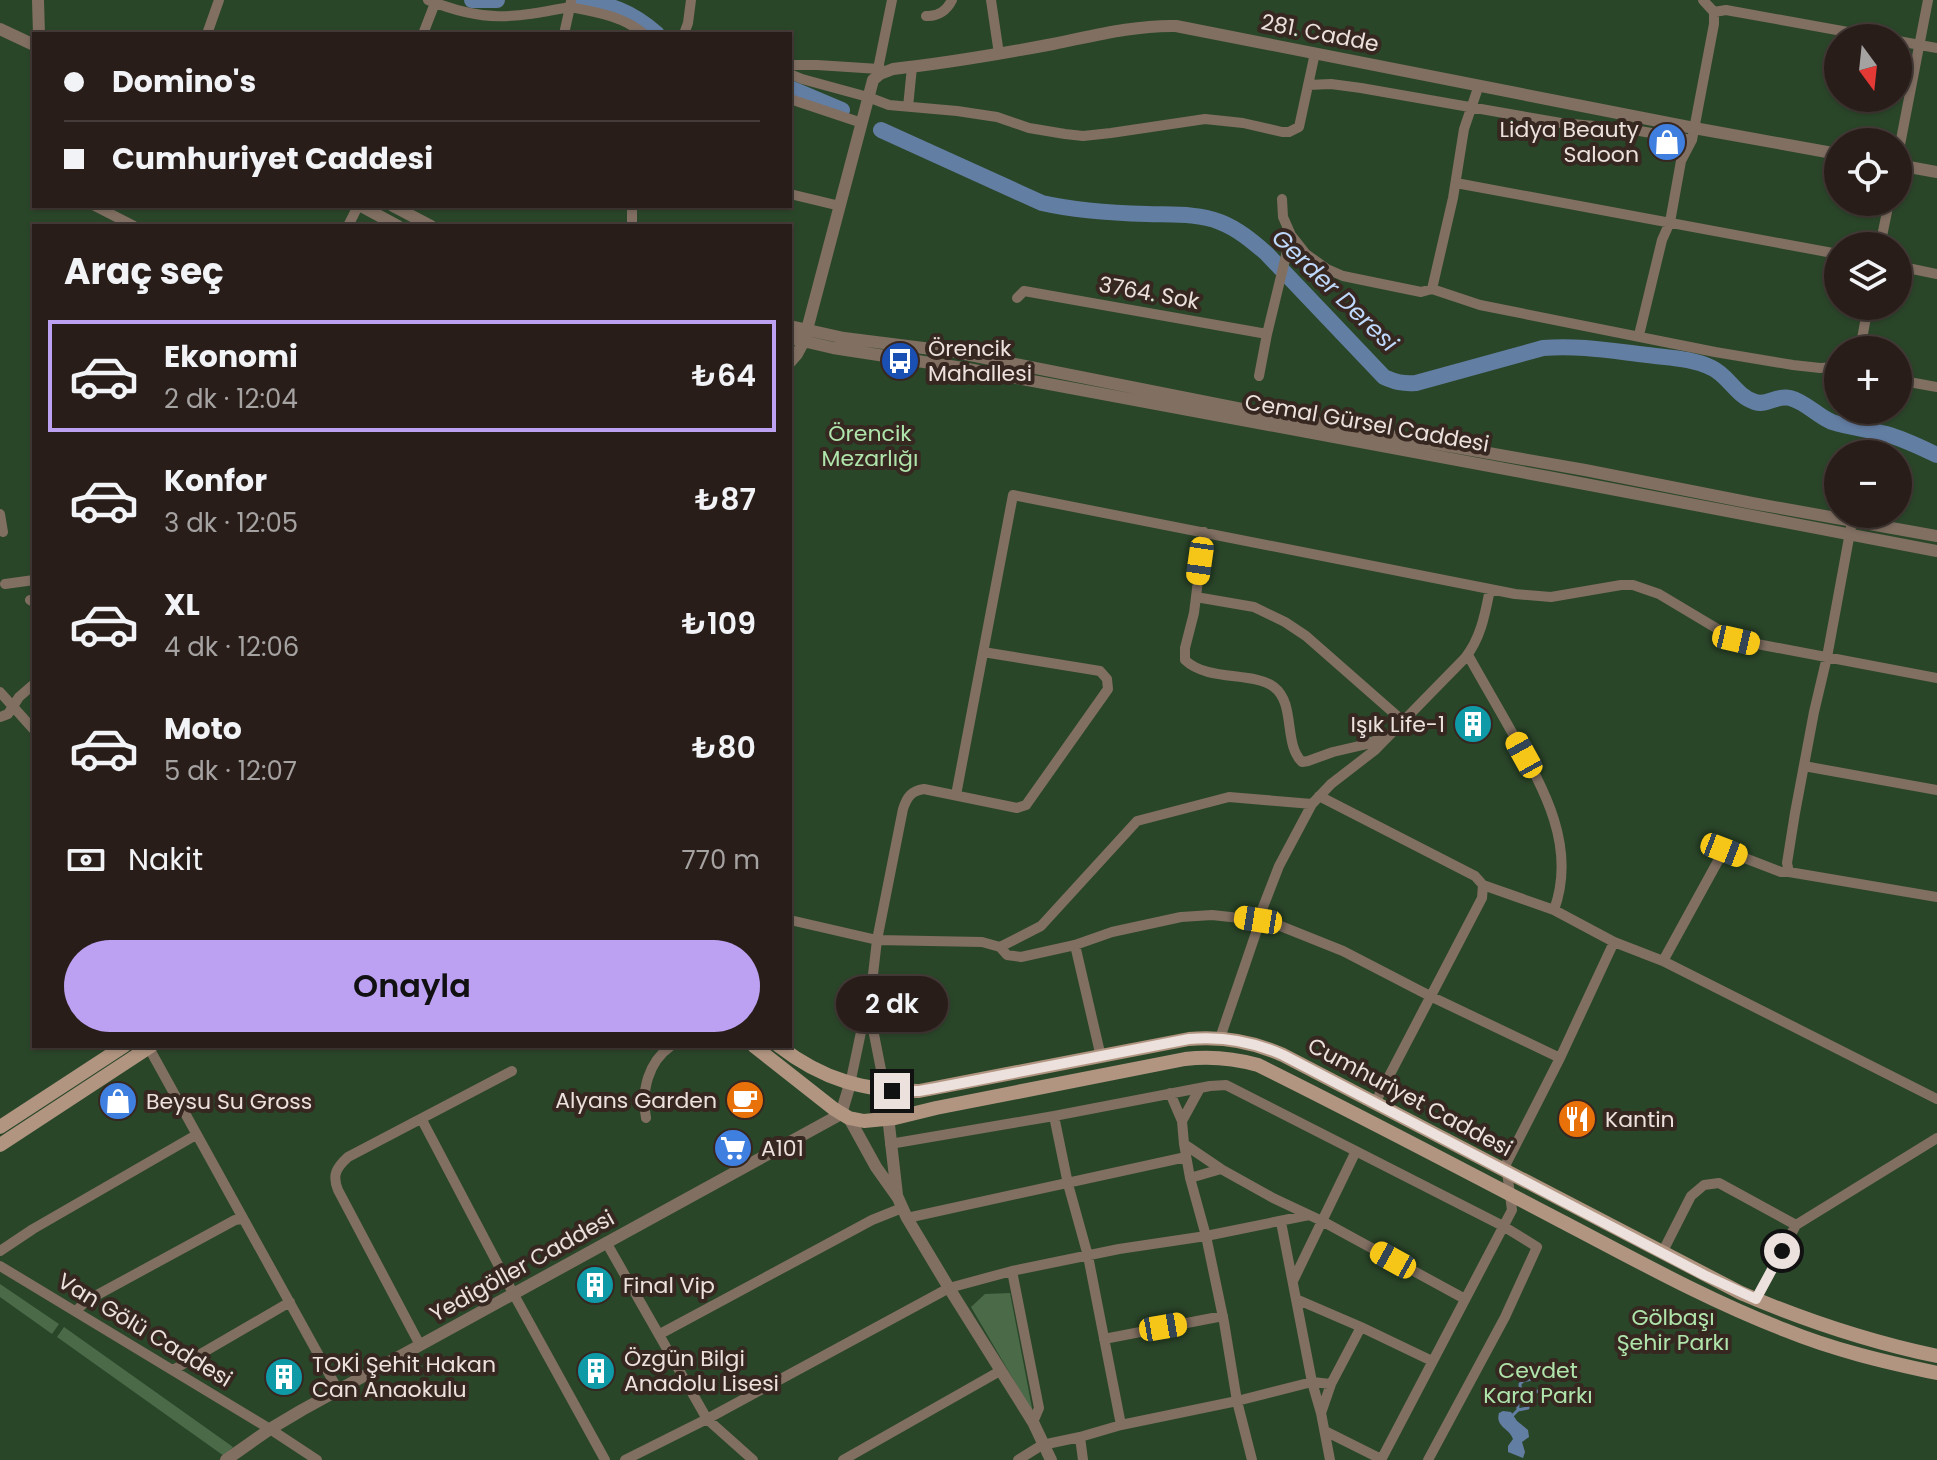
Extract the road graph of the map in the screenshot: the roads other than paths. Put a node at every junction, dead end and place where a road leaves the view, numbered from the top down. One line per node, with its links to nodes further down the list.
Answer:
1 (38, 0): 15 (street)
2 (219, 0): 16 (street)
3 (691, 0): 20 (street)
4 (892, 0): 29 (street)
5 (952, 0): 12 (street)
6 (991, 0): 26 (street)
7 (1703, 0): 11 (street)
8 (1928, 0): 23 (street)
9 (432, 1): 10 (street); 17 (street)
10 (571, 3): 18 (street); 19 (street)
11 (1714, 12): 13 (street); 39 (street)
12 (926, 16)
13 (1824, 28)
14 (0, 29): 21 (street)
15 (39, 32)
16 (208, 32)
17 (424, 32)
18 (564, 32)
19 (641, 32)
20 (685, 32)
21 (32, 44)
22 (1912, 44): 23 (street)
23 (1920, 45): 24 (street); 38 (street)
24 (1937, 48)
25 (1315, 53): 26 (street, 281. Cadde); 31 (street); 32 (street, 281. Cadde)
26 (999, 54): 28 (street, 281. Cadde)
27 (792, 65): 29 (street)
28 (912, 67): 29 (street, 281. Cadde); 35 (street)
29 (880, 71): 33 (street)
30 (792, 75): 33 (street)
31 (1308, 85): 35 (street); 36 (street)
32 (1479, 85): 36 (street); 39 (street, 281. Cadde)
33 (868, 97): 35 (street); 37 (street)
34 (792, 100): 37 (street)
35 (908, 107)
36 (1472, 107): 39 (street); 43 (street)
37 (862, 123): 46 (street)
38 (1903, 128)
39 (1693, 134): 40 (street, 281. Cadde); 50 (street)
40 (1824, 152)
41 (1912, 168): 42 (street)
42 (1937, 172)
43 (1456, 183): 50 (street); 58 (street)
44 (792, 194): 46 (street)
45 (1282, 199): 54 (street)
46 (840, 206): 62 (street)
47 (99, 208): 51 (street)
48 (364, 208): 52 (street)
49 (397, 208): 53 (street)
50 (1670, 222): 55 (street); 63 (street)
51 (130, 224)
52 (394, 224)
53 (427, 224)
54 (1291, 235): 58 (street); 61 (street)
55 (1824, 251)
56 (1912, 269): 57 (street)
57 (1937, 274)
58 (1432, 289): 63 (street)
59 (1020, 295): 61 (street, 3764. Sok)
60 (792, 327): 62 (street, Cemal Gürsel Caddesi)
61 (1267, 334): 67 (street)
62 (805, 335): 64 (street, Cemal Gürsel Caddesi); 65 (street); 71 (street, Cemal Gürsel Caddesi)
63 (1639, 335): 66 (street)
64 (792, 338)
65 (792, 360)
66 (1824, 368)
67 (1259, 376)
68 (1912, 383): 69 (street)
69 (1937, 387)
70 (0, 514): 75 (street)
71 (1824, 522)
72 (1850, 528): 85 (street)
73 (1854, 528): 78 (street, Cemal Gürsel Caddesi)
74 (1860, 528): 77 (street, Cemal Gürsel Caddesi)
75 (3, 532)
76 (1204, 532): 81 (street); 82 (street); 83 (street)
77 (1937, 536)
78 (1937, 551)
79 (32, 580): 80 (street)
80 (5, 584)
81 (1490, 589): 84 (street); 85 (street)
82 (1196, 597): 91 (street); 93 (street)
83 (983, 652): 96 (street); 96 (street)
84 (1468, 655): 91 (street); 101 (street)
85 (1827, 657): 86 (street); 94 (street)
86 (1937, 678)
87 (32, 686): 89 (street)
88 (0, 692): 89 (street)
89 (13, 707): 90 (street); 92 (street)
90 (0, 717)
91 (1404, 722): 93 (street)
92 (32, 728)
93 (1389, 736): 97 (street)
94 (1804, 766): 95 (street); 98 (street)
95 (1937, 790)
96 (956, 795): 104 (street)
97 (1316, 800): 99 (street); 103 (street); 107 (street)
98 (1789, 872): 100 (street); 108 (street)
99 (1483, 885): 101 (street); 109 (street)
100 (1937, 897)
101 (1554, 910): 105 (street)
102 (792, 920): 104 (street)
103 (1259, 920): 106 (street); 109 (street); 111 (street)
104 (877, 940): 107 (street); 110 (street)
105 (1614, 942): 108 (street); 119 (street)
106 (1075, 945): 107 (street); 118 (street)
107 (1000, 947)
108 (1663, 961): 125 (street)
109 (1430, 996): 119 (street); 126 (street)
110 (869, 1009): 121 (street); 123 (street)
111 (1220, 1038): 118 (main road, Cumhuriyet Caddesi); 126 (main road, Cumhuriyet Caddesi)
112 (121, 1048): 133 (main road)
113 (148, 1048): 138 (main road)
114 (151, 1048): 134 (street)
115 (669, 1048): 129 (street)
116 (757, 1048): 127 (main road)
117 (782, 1048): 121 (main road, Cumhuriyet Caddesi)
118 (1101, 1057): 123 (main road, Cumhuriyet Caddesi)
119 (1560, 1058): 142 (street)
120 (512, 1071): 131 (street)
121 (850, 1084): 123 (main road, Cumhuriyet Caddesi); 127 (street)
122 (1200, 1088): 124 (street); 132 (street); 139 (street)
123 (885, 1090): 130 (street)
124 (1170, 1093): 128 (street); 132 (street)
125 (1937, 1099)
126 (1375, 1103): 142 (main road, Cumhuriyet Caddesi)
127 (845, 1116): 130 (main road, Cumhuriyet Caddesi); 146 (street); 154 (street, Yedigöller Caddesi)
128 (1054, 1116): 136 (street); 144 (street)
129 (646, 1118)
130 (887, 1119): 136 (street); 145 (main road, Cumhuriyet Caddesi)
131 (422, 1120): 162 (street); 172 (street)
132 (1182, 1121): 137 (street)
133 (0, 1127)
134 (196, 1135): 148 (street); 155 (street)
135 (1937, 1138): 151 (street)
136 (890, 1144): 146 (street)
137 (1184, 1144): 140 (street); 141 (street)
138 (0, 1145)
139 (1356, 1151): 149 (street); 152 (street)
140 (1186, 1157): 143 (street); 144 (street)
141 (1221, 1169): 143 (street); 147 (street)
142 (1506, 1172): 145 (street); 156 (main road, Cumhuriyet Caddesi)
143 (1190, 1178): 153 (street)
144 (1068, 1184): 146 (street); 157 (street)
145 (1510, 1194): 152 (street); 177 (main road, Cumhuriyet Caddesi)
146 (902, 1208): 161 (street); 170 (street)
147 (1309, 1215): 149 (street); 150 (street)
148 (242, 1219): 166 (street); 167 (street)
149 (1322, 1221): 160 (street); 164 (street)
150 (1281, 1222): 153 (street); 160 (street)
151 (1796, 1225): 156 (street); 165 (street)
152 (1503, 1226): 164 (street); 202 (street)
153 (1206, 1236): 157 (street); 168 (street)
154 (606, 1242): 162 (street, Yedigöller Caddesi); 170 (street)
155 (0, 1251)
156 (1662, 1253): 165 (main road, Cumhuriyet Caddesi)
157 (1088, 1256): 159 (street); 171 (street)
158 (0, 1266): 167 (street, Van Gölü Caddesi)
159 (1012, 1271): 161 (street); 184 (street)
160 (1292, 1283): 163 (street)
161 (949, 1288): 176 (street); 183 (street)
162 (513, 1293): 172 (street, Yedigöller Caddesi); 192 (street)
163 (1296, 1299): 169 (street); 178 (street)
164 (1465, 1299): 174 (street)
165 (1756, 1299): 173 (main road, Cumhuriyet Caddesi)
166 (290, 1302): 175 (street); 180 (street)
167 (76, 1311): 175 (street, Van Gölü Caddesi)
168 (1223, 1316): 171 (street); 181 (street)
169 (1361, 1327): 174 (street); 179 (street)
170 (660, 1334): 183 (street)
171 (1104, 1339): 185 (street)
172 (420, 1345): 180 (street, Yedigöller Caddesi)
173 (1937, 1356)
174 (1432, 1361): 201 (street)
175 (173, 1370): 186 (street, Van Gölü Caddesi)
176 (1000, 1371): 184 (street); 195 (street)
177 (1937, 1373)
178 (1312, 1382): 179 (street); 181 (street); 182 (street)
179 (1331, 1384): 182 (street)
180 (338, 1390): 186 (street, Yedigöller Caddesi)
181 (1237, 1401): 185 (street); 199 (street)
182 (1321, 1413): 187 (street)
183 (707, 1419): 193 (street); 194 (street)
184 (1033, 1422): 189 (street)
185 (1121, 1425): 188 (street)
186 (270, 1429): 190 (street, Yedigöller Caddesi); 191 (street, Van Gölü Caddesi)
187 (1325, 1431): 200 (street); 201 (street)
188 (1080, 1437): 189 (street); 198 (street)
189 (1042, 1445): 196 (street); 197 (street)
190 (226, 1460)
191 (317, 1460)
192 (605, 1460)
193 (625, 1460)
194 (753, 1460)
195 (843, 1460)
196 (1018, 1460)
197 (1051, 1460)
198 (1083, 1460)
199 (1252, 1460)
200 (1330, 1460)
201 (1381, 1460)
202 (1428, 1460)

